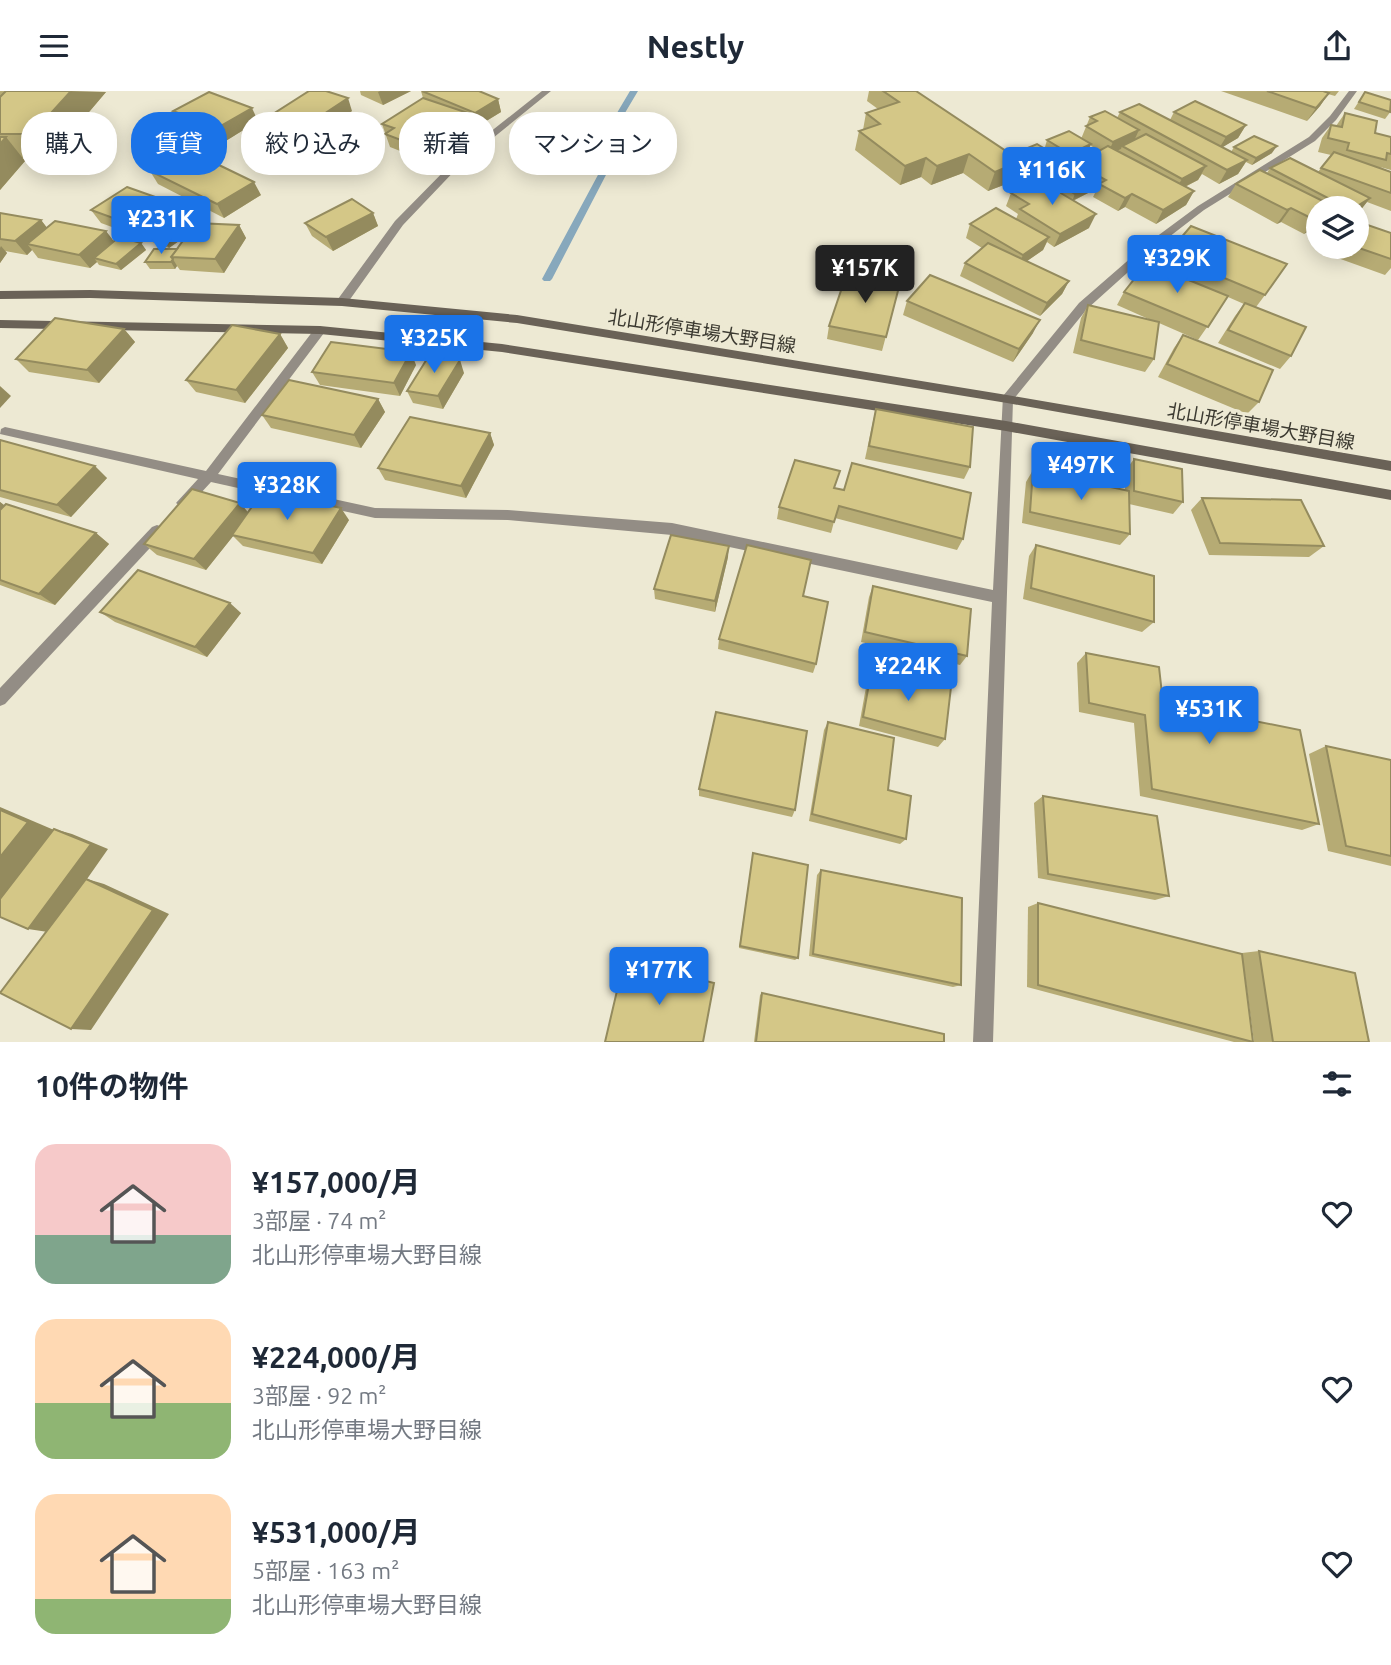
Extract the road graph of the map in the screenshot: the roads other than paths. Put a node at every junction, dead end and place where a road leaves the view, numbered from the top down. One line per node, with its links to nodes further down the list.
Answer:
1 (547, 91): 4 (lane)
2 (1353, 91): 7 (lane)
3 (0, 295): 4 (main road, 北山形停車場大野目線)
4 (341, 302): 7 (main road, 北山形停車場大野目線)
5 (0, 324): 6 (main road)
6 (320, 330): 8 (main road); 11 (lane)
7 (1007, 398): 8 (lane); 10 (main road, 北山形停車場大野目線)
8 (1006, 426): 12 (main road); 13 (lane)
9 (5, 432): 11 (lane)
10 (1391, 466)
11 (209, 476): 13 (lane); 14 (lane)
12 (1391, 495)
13 (998, 597): 15 (lane)
14 (0, 699)
15 (983, 1042)

